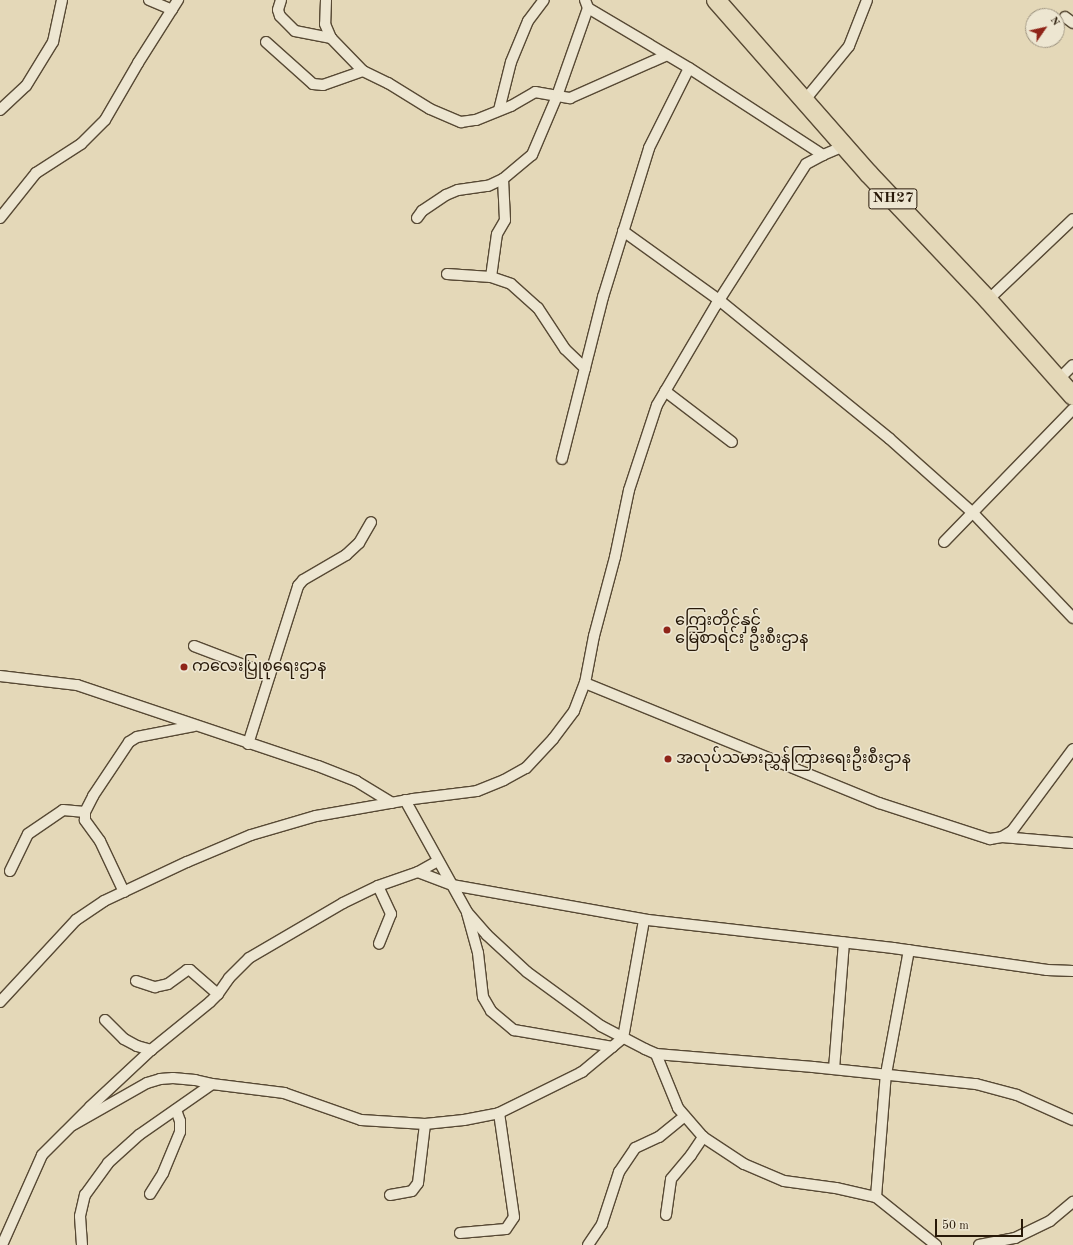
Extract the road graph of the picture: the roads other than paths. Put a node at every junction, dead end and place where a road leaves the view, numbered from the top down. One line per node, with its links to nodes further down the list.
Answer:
1 (62, 0): 20 (street)
2 (149, 0): 10 (street)
3 (178, 0): 10 (street)
4 (281, 0): 13 (street)
5 (326, 0): 13 (street)
6 (544, 0): 21 (street)
7 (867, 0): 19 (street)
8 (718, 1): 19 (highway, NH27)
9 (586, 4): 15 (street); 18 (street)
10 (172, 10): 25 (street)
11 (1065, 16): 12 (street)
12 (1073, 23)
13 (332, 38): 17 (street)
14 (266, 42): 17 (street)
15 (667, 55): 16 (street); 18 (street)
16 (689, 68): 23 (street); 28 (street)
17 (363, 71): 21 (street)
18 (557, 96): 21 (street); 24 (street)
19 (804, 101): 22 (highway, NH27)
20 (0, 110)
21 (499, 110)
22 (844, 146): 23 (street); 32 (highway, NH27)
23 (823, 155): 31 (street)
24 (503, 179): 26 (street); 30 (street)
25 (0, 218)
26 (417, 218)
27 (1073, 219): 32 (street)
28 (623, 231): 31 (street); 34 (street)
29 (447, 274): 30 (street)
30 (491, 277): 34 (street)
31 (719, 300): 36 (street); 41 (street)
32 (988, 300): 35 (highway, NH27)
33 (1073, 365): 35 (street)
34 (585, 368): 40 (street)
35 (1058, 380): 37 (highway, NH27)
36 (665, 391): 39 (street); 48 (street)
37 (1073, 396)
38 (1073, 409): 41 (street)
39 (732, 442)
40 (562, 459)
41 (973, 513): 43 (street); 44 (street)
42 (371, 522): 46 (street)
43 (944, 542)
44 (1073, 618)
45 (194, 646): 46 (street)
46 (270, 675): 50 (street)
47 (0, 676): 49 (street)
48 (585, 683): 52 (street); 55 (street)
49 (196, 726): 50 (street); 54 (street)
50 (248, 744): 53 (street)
51 (1073, 749): 55 (street)
52 (406, 800): 53 (street); 57 (street)
53 (392, 803): 62 (street)
54 (84, 812): 58 (street); 62 (street)
55 (1002, 837): 56 (street)
56 (1073, 843)
57 (438, 862): 59 (street); 60 (street)
58 (10, 871)
59 (418, 872): 60 (street); 61 (street)
60 (452, 885): 63 (street); 64 (street)
61 (378, 886): 66 (street); 70 (street)
62 (124, 892): 71 (street)
63 (467, 912): 73 (street); 74 (street)
64 (644, 920): 65 (street); 73 (street)
65 (844, 942): 67 (street); 77 (street)
66 (379, 944)
67 (909, 950): 68 (street); 78 (street)
68 (1073, 971)
69 (136, 981): 70 (street)
70 (218, 994): 75 (street)
71 (0, 1002)
72 (105, 1020): 75 (street)
73 (622, 1038): 74 (street); 76 (street)
74 (612, 1047): 81 (street)
75 (151, 1050): 85 (street)
76 (656, 1054): 77 (street); 82 (street)
77 (834, 1069): 78 (street)
78 (886, 1074): 83 (street); 89 (street)
79 (212, 1084): 80 (street); 84 (street); 85 (street)
80 (176, 1110): 87 (street); 94 (street)
81 (499, 1113): 84 (street); 92 (street)
82 (685, 1116): 86 (street); 95 (street)
83 (1073, 1120)
84 (426, 1124): 88 (street)
85 (73, 1125): 93 (street)
86 (703, 1137): 89 (street); 91 (street)
87 (150, 1194)
88 (390, 1195)
89 (876, 1197): 96 (street)
90 (1073, 1202): 97 (street)
91 (666, 1215)
92 (460, 1233)
93 (2, 1245)
94 (82, 1245)
95 (588, 1245)
96 (936, 1245)
97 (979, 1245)

